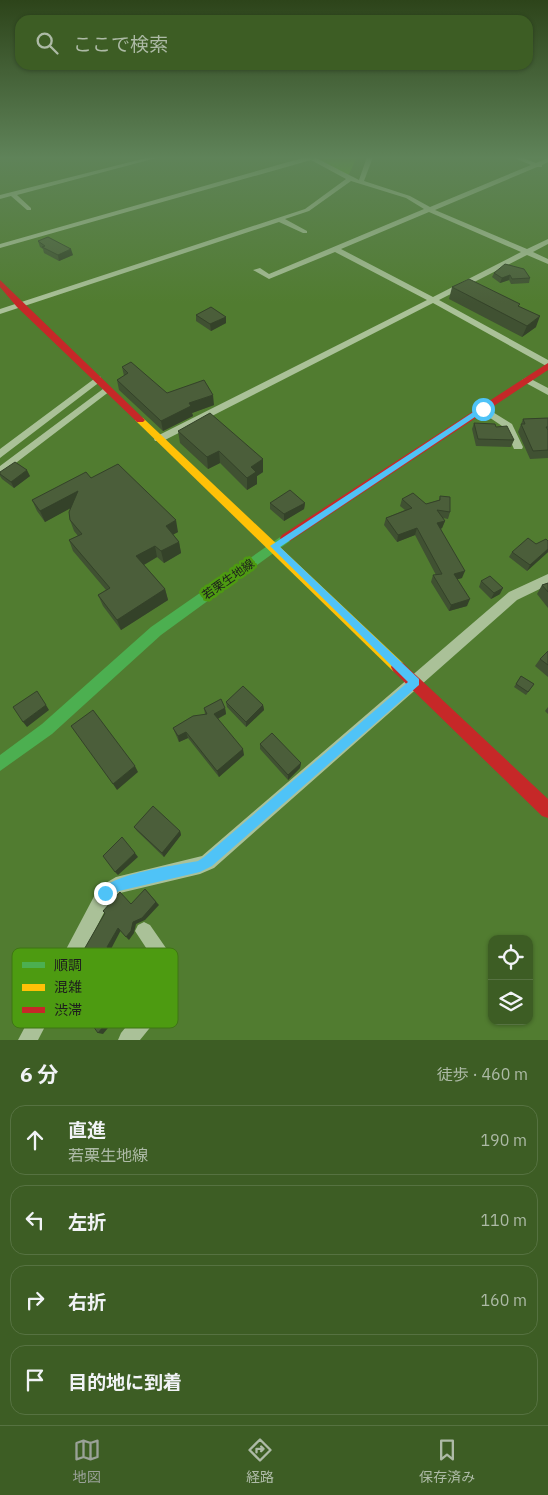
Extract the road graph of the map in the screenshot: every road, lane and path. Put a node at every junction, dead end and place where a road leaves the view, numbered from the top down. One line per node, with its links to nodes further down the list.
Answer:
1 (25, 206): 6 (street)
2 (142, 206): 11 (street)
3 (313, 206): 8 (street)
4 (422, 206): 7 (street)
5 (441, 206): 7 (street)
6 (29, 209)
7 (430, 210): 12 (street); 13 (street)
8 (281, 220): 9 (street); 18 (street)
9 (305, 232)
10 (548, 241): 13 (street)
11 (0, 246)
12 (337, 250): 15 (street); 17 (street)
13 (527, 252): 14 (street); 17 (street)
14 (548, 262)
15 (257, 270)
16 (0, 282): 18 (street)
17 (434, 300): 20 (street); 26 (street)
18 (20, 305): 19 (street); 21 (street)
19 (0, 312)
20 (548, 365): 22 (street, 若栗生地線)
21 (98, 379): 23 (street); 28 (street)
22 (527, 380): 24 (street); 25 (street, 若栗生地線)
23 (107, 389): 26 (street); 29 (street)
24 (548, 392)
25 (483, 409): 27 (street); 30 (street, 若栗生地線)
26 (159, 439): 30 (street)
27 (518, 447)
28 (0, 454)
29 (0, 471)
30 (274, 546): 32 (street); 33 (street, 若栗生地線)
31 (548, 579): 32 (street)
32 (415, 682): 34 (street); 36 (street)
33 (0, 764)
34 (548, 810)
35 (144, 932): 37 (street)
36 (76, 948)
37 (155, 948)
38 (34, 1028): 40 (street)
39 (138, 1028): 41 (street)
40 (28, 1040)
41 (128, 1040)

